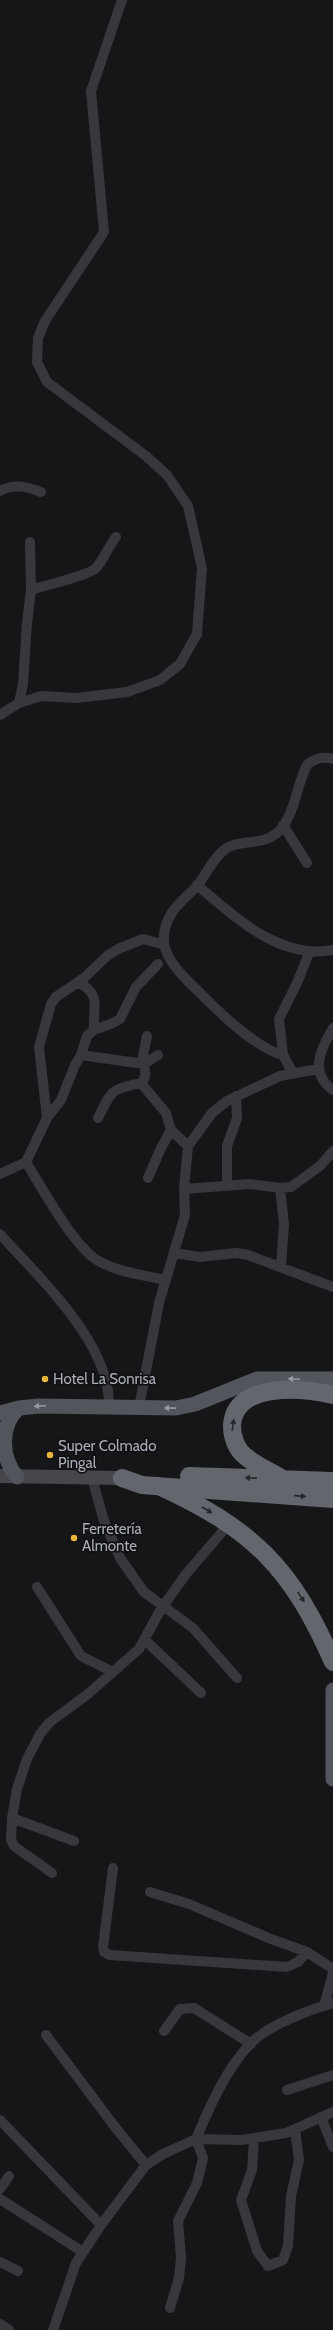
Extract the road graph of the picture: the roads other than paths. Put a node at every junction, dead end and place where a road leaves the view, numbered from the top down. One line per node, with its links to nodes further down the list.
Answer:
1 (122, 0): 7 (street)
2 (0, 491): 3 (street)
3 (41, 492)
4 (116, 537): 6 (street)
5 (30, 542): 6 (street)
6 (32, 590): 7 (street)
7 (19, 703): 8 (street)
8 (0, 715)
9 (333, 759): 10 (street)
10 (283, 825): 11 (street); 12 (street)
11 (307, 863)
12 (197, 885): 13 (street); 15 (street)
13 (162, 944): 17 (street); 23 (street)
14 (333, 950): 15 (street)
15 (309, 953): 23 (street)
16 (158, 964): 19 (street)
17 (78, 982): 19 (street); 30 (street)
18 (333, 1028): 25 (street)
19 (94, 1030): 21 (street)
20 (147, 1036): 24 (street)
21 (82, 1055): 24 (street); 30 (street)
22 (158, 1055): 24 (street)
23 (284, 1055): 26 (street)
24 (144, 1064): 27 (street)
25 (318, 1069): 26 (street); 28 (street)
26 (293, 1073): 29 (street)
27 (141, 1084): 31 (street); 32 (street)
28 (333, 1090)
29 (236, 1096): 33 (street); 38 (street)
30 (47, 1118): 35 (street)
31 (98, 1118)
32 (172, 1130): 33 (street); 37 (street)
33 (188, 1146): 40 (street)
34 (333, 1151): 39 (street)
35 (26, 1162): 36 (street); 44 (street)
36 (0, 1174)
37 (148, 1178)
38 (227, 1185): 39 (street); 40 (street)
39 (280, 1188): 43 (street)
40 (184, 1189): 42 (street)
41 (0, 1234): 48 (street)
42 (174, 1253): 43 (street); 44 (street)
43 (281, 1267): 45 (street)
44 (165, 1280): 49 (street)
45 (333, 1287)
46 (333, 1379): 49 (main road, one-way to 49)
47 (333, 1395): 56 (highway, one-way to 47)
48 (109, 1407): 49 (main road); 50 (main road, one-way to 50)
49 (139, 1407)
50 (19, 1408): 51 (main road); 53 (main road)
51 (0, 1413)
52 (0, 1476): 53 (main road)
53 (17, 1477): 54 (main road)
54 (92, 1478): 55 (main road); 61 (street)
55 (122, 1478): 56 (highway, one-way to 55); 57 (highway)
56 (284, 1480): 58 (highway)
57 (159, 1486): 58 (highway, one-way to 58); 59 (highway, one-way to 59)
58 (332, 1490)
59 (229, 1524): 61 (street); 63 (highway, one-way to 63)
60 (37, 1586): 64 (street)
61 (164, 1606): 62 (street); 65 (street)
62 (145, 1640): 64 (street); 67 (street)
63 (333, 1662)
64 (113, 1672): 69 (street)
65 (237, 1678)
66 (333, 1690): 68 (main road)
67 (201, 1693)
68 (333, 1779)
69 (12, 1818): 70 (street); 72 (street)
70 (74, 1841)
71 (114, 1868): 74 (street)
72 (52, 1873)
73 (150, 1892): 74 (street)
74 (307, 1952): 75 (street)
75 (333, 1969)
76 (333, 1973): 77 (street)
77 (328, 2005): 80 (street)
78 (164, 2031): 80 (street)
79 (46, 2035): 90 (street)
80 (251, 2044): 87 (street)
81 (333, 2074): 82 (street)
82 (287, 2090)
83 (333, 2112): 84 (street)
84 (321, 2117): 86 (street); 89 (street)
85 (0, 2120): 94 (street)
86 (295, 2129): 88 (street); 88 (street)
87 (196, 2139): 88 (street); 90 (street); 98 (street)
88 (254, 2139)
89 (333, 2147)
90 (146, 2165): 94 (street)
91 (9, 2176): 92 (street)
92 (0, 2189)
93 (0, 2199): 95 (street)
94 (102, 2224): 95 (street)
95 (83, 2252): 100 (street)
96 (0, 2262): 97 (street)
97 (18, 2271)
98 (170, 2308)
99 (0, 2324): 101 (street)
100 (54, 2329)
101 (9, 2330)

